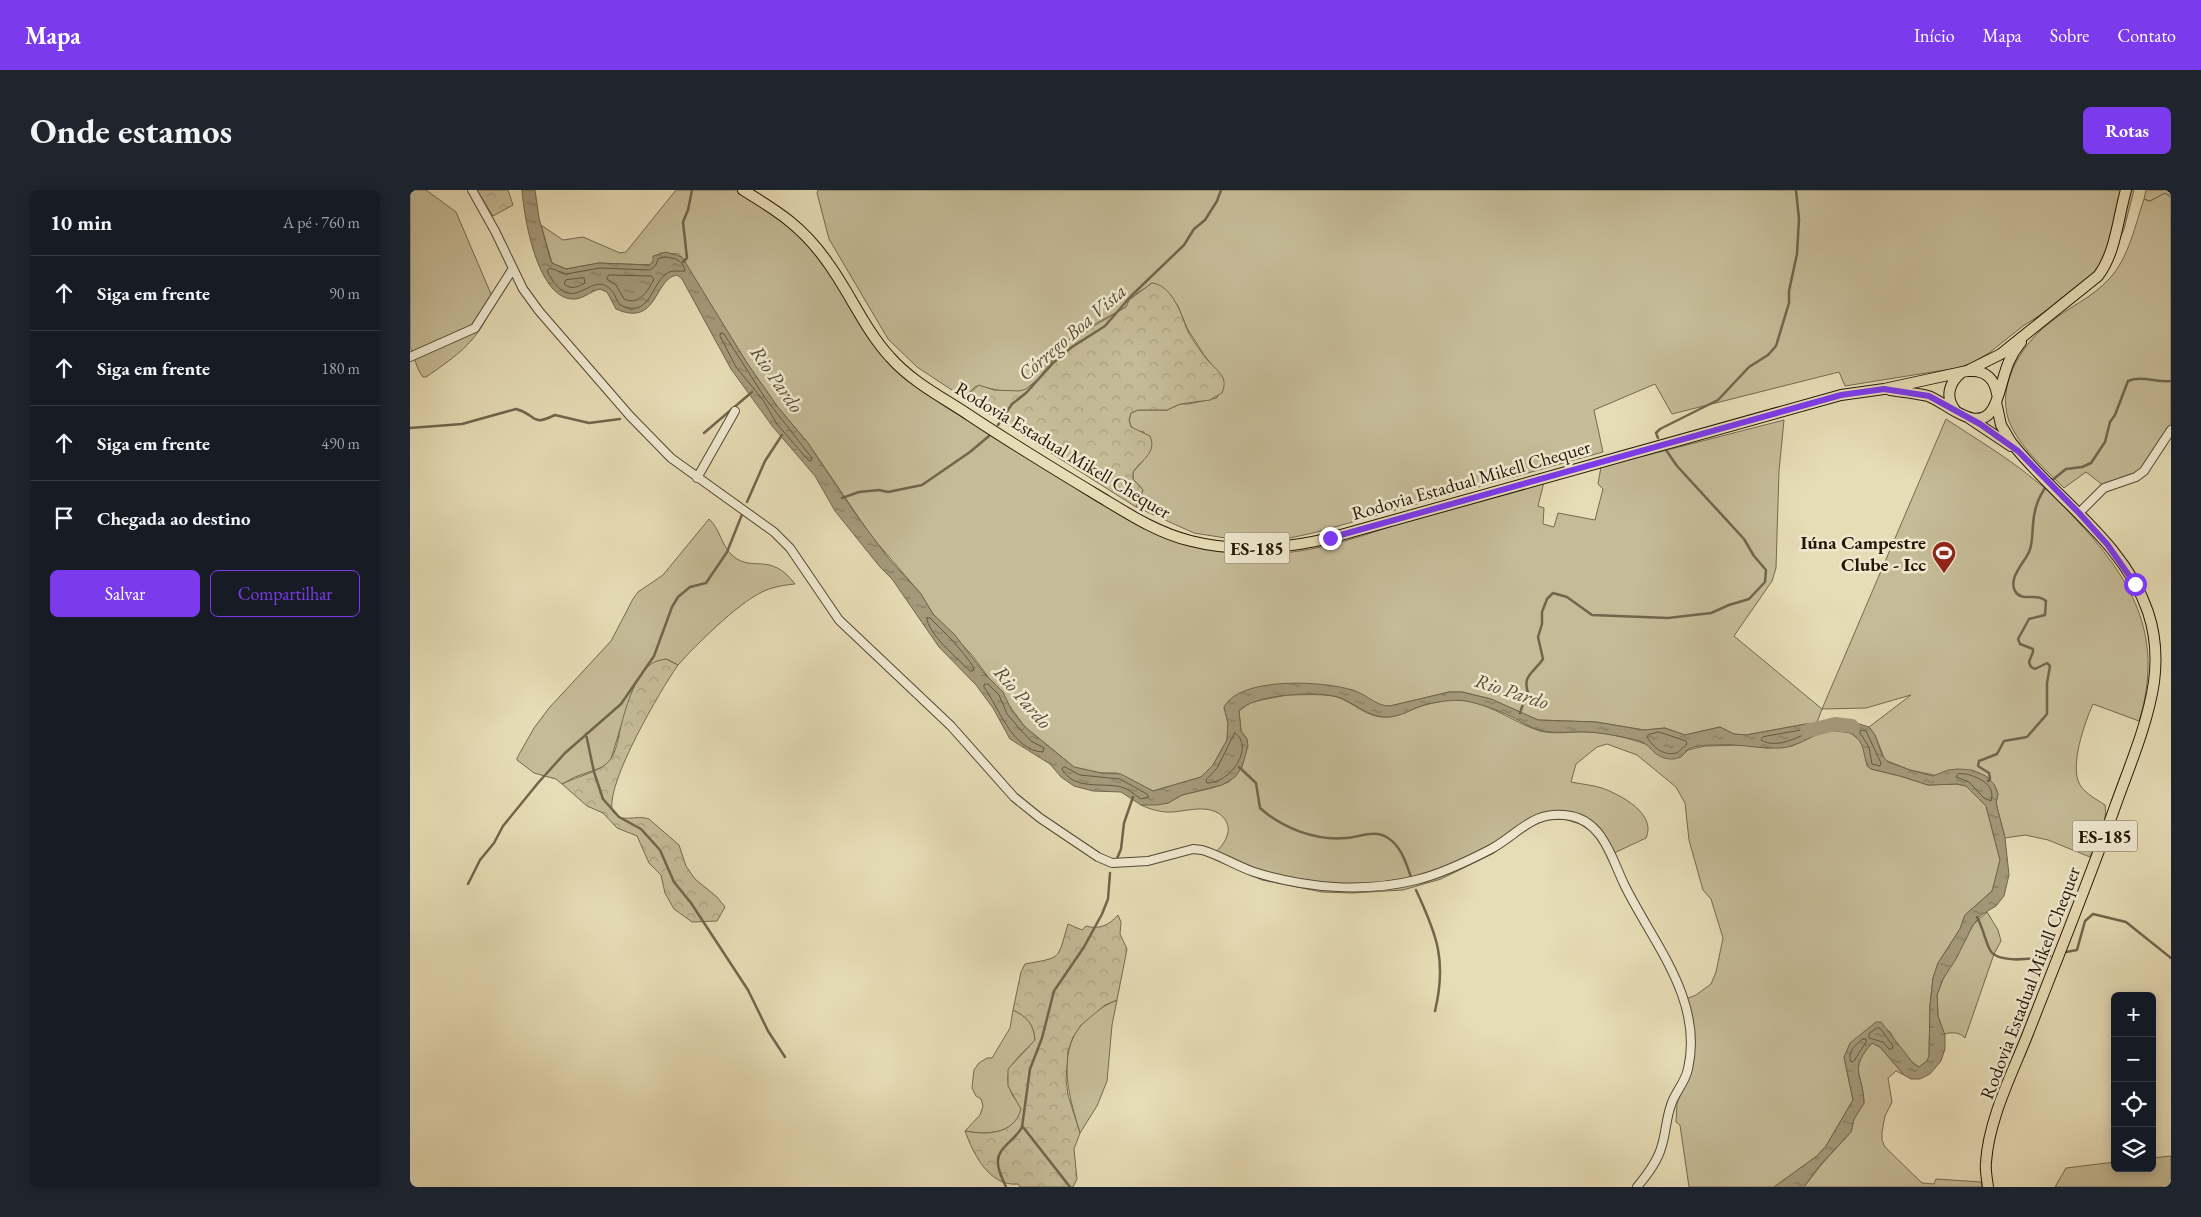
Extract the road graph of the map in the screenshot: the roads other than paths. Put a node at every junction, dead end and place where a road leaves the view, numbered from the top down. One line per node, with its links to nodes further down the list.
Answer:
1 (472, 190): 4 (street)
2 (743, 190): 8 (main road, Rodovia Estadual Mikell Chequer / ES-185)
3 (2126, 190): 5 (main road)
4 (512, 270): 6 (street); 15 (street)
5 (2030, 332): 7 (main road); 9 (main road)
6 (410, 356)
7 (1964, 372): 8 (main road, ES-185); 9 (main road, ES-185); 10 (main road)
8 (1884, 389): 10 (main road, ES-185)
9 (1997, 398): 12 (main road); 14 (main road, ES-185)
10 (1955, 411): 12 (main road, ES-185)
11 (735, 412): 15 (street)
12 (1969, 418): 14 (main road, ES-185)
13 (2171, 430): 16 (street)
14 (2018, 451): 16 (main road, Rodovia Estadual Mikell Chequer / ES-185)
15 (697, 478): 17 (street)
16 (2079, 513): 18 (main road, Rodovia Estadual Mikell Chequer / ES-185)
17 (1637, 1187)
18 (1988, 1187)

